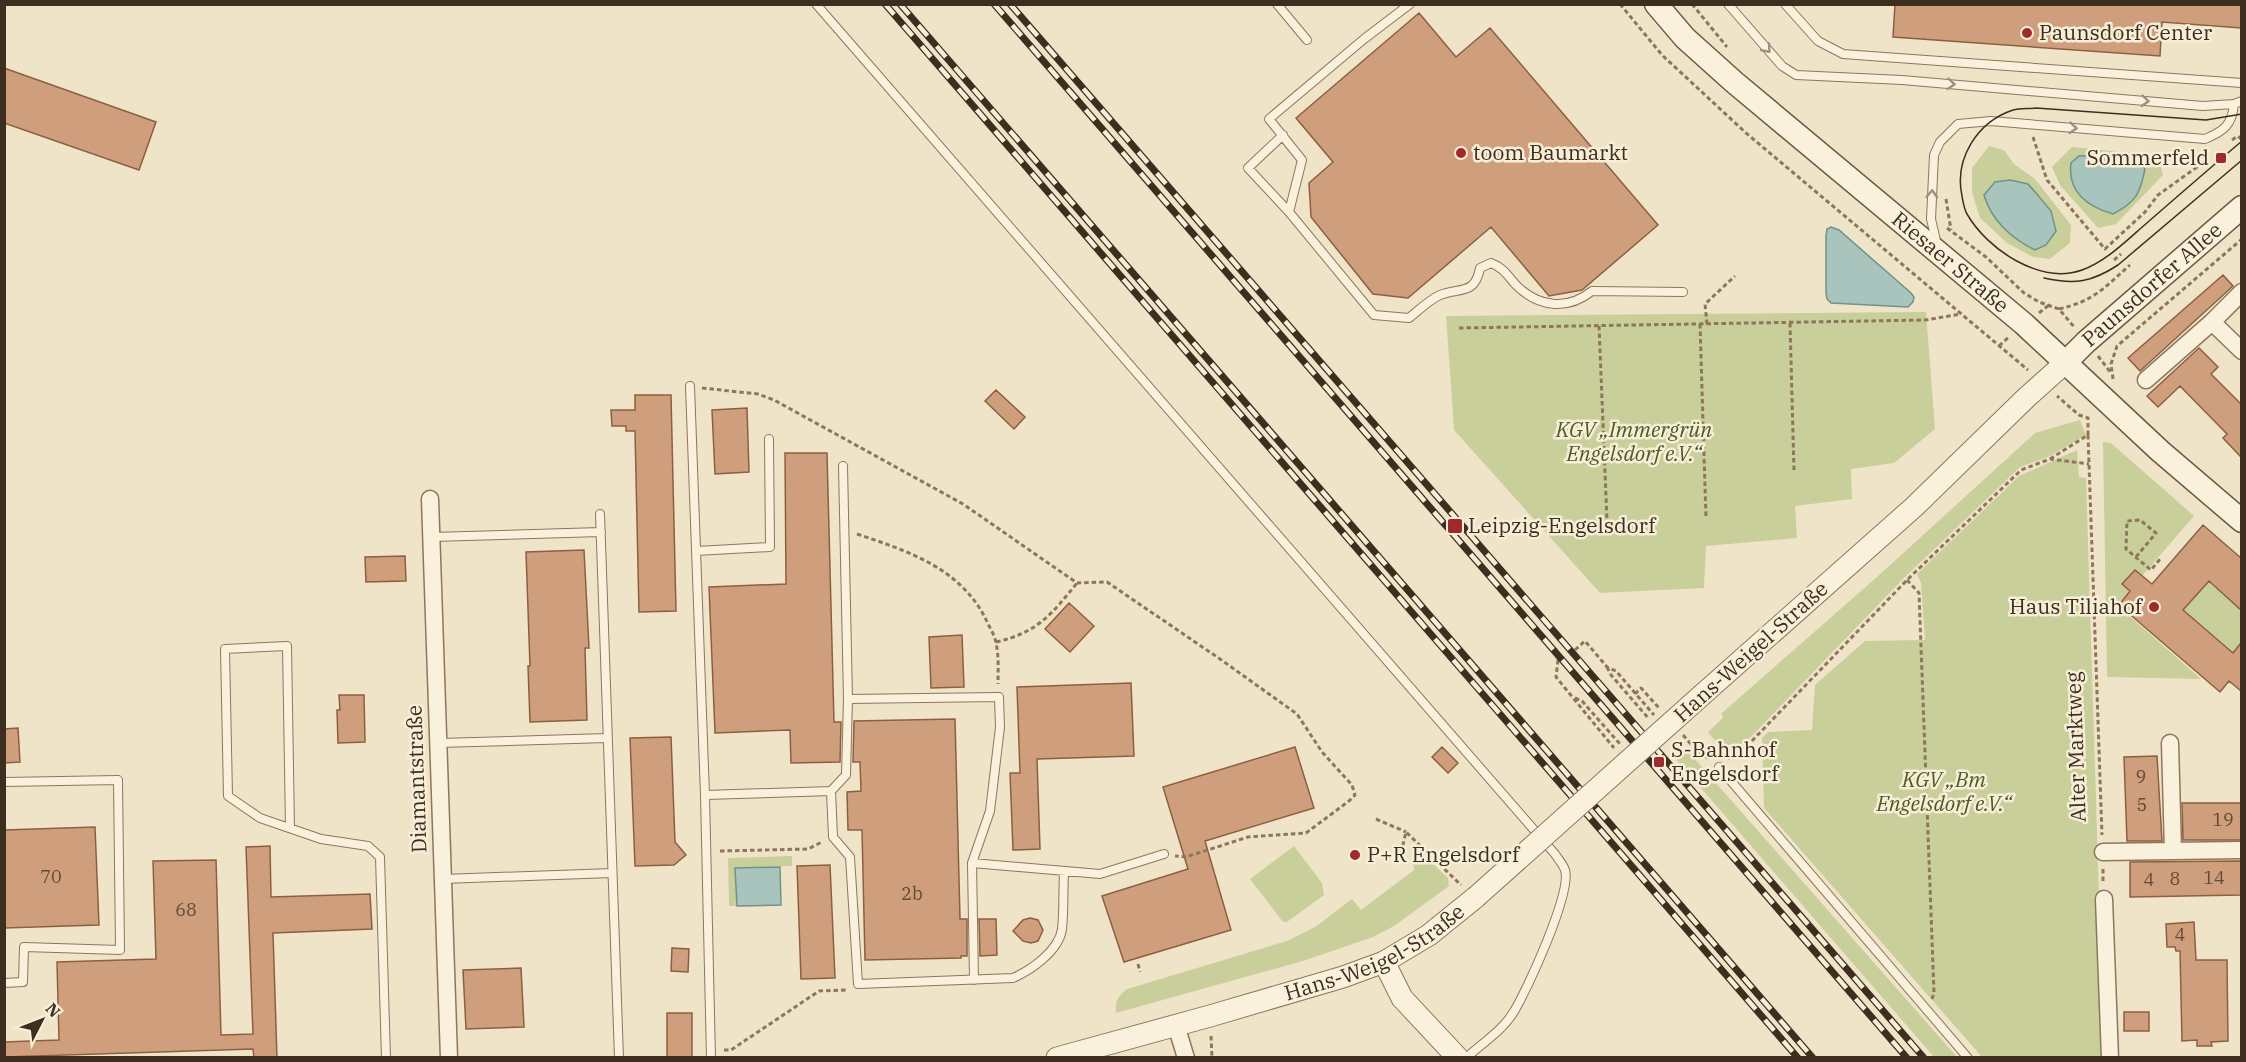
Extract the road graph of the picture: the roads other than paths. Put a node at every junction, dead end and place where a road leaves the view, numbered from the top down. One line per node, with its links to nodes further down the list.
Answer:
1 (816, 4): 58 (lane)
2 (1277, 4): 7 (lane)
3 (1410, 4): 10 (lane)
4 (1656, 4): 13 (main road, Riesaer Straße)
5 (1728, 4): 9 (lane, one-way to 9)
6 (1785, 4): 8 (lane)
7 (1307, 40)
8 (2241, 83)
9 (2238, 102): 13 (lane, one-way to 9)
10 (1283, 135): 12 (lane); 12 (lane)
11 (2241, 207): 18 (main road, Paunsdorfer Allee)
12 (1289, 212): 14 (lane)
13 (1938, 252): 18 (main road, Riesaer Straße)
14 (1683, 292)
15 (2241, 292): 16 (street)
16 (2212, 322): 17 (street); 19 (street)
17 (2241, 351)
18 (2065, 363): 25 (main road, Riesaer Straße); 47 (street, Hans-Weigel-Straße, bridge)
19 (2146, 380)
20 (690, 386): 28 (lane)
21 (769, 439): 28 (lane)
22 (843, 466): 29 (lane)
23 (430, 498): 27 (street, Diamantstraße)
24 (600, 514): 26 (lane)
25 (2241, 521)
26 (601, 532): 27 (lane); 30 (lane)
27 (432, 537): 31 (street, Diamantstraße)
28 (696, 551): 36 (lane)
29 (848, 699): 35 (lane); 42 (lane)
30 (608, 738): 31 (lane); 44 (lane)
31 (439, 743): 45 (street, Diamantstraße)
32 (2170, 743): 39 (street)
33 (1719, 767): 59 (lane)
34 (4, 782): 49 (lane)
35 (831, 791): 36 (lane); 48 (lane)
36 (705, 795): 51 (lane)
37 (290, 828): 37 (lane); 52 (lane)
38 (2241, 850): 39 (street)
39 (2173, 851): 40 (street)
40 (2103, 852)
41 (1164, 854): 43 (lane)
42 (972, 863): 43 (lane); 48 (lane)
43 (1064, 872): 48 (lane)
44 (612, 873): 45 (lane); 54 (lane)
45 (443, 879): 53 (street, Diamantstraße)
46 (2104, 899): 60 (street)
47 (1384, 962): 50 (street, Hans-Weigel-Straße); 57 (street)
48 (974, 980)
49 (4, 983)
50 (1176, 1025): 55 (street, Hans-Weigel-Straße); 56 (street)
51 (710, 1054)
52 (386, 1058)
53 (449, 1058)
54 (619, 1058)
55 (1057, 1058)
56 (1186, 1058)
57 (1458, 1058)
58 (1466, 1058)
59 (1968, 1058)
60 (2110, 1058)

